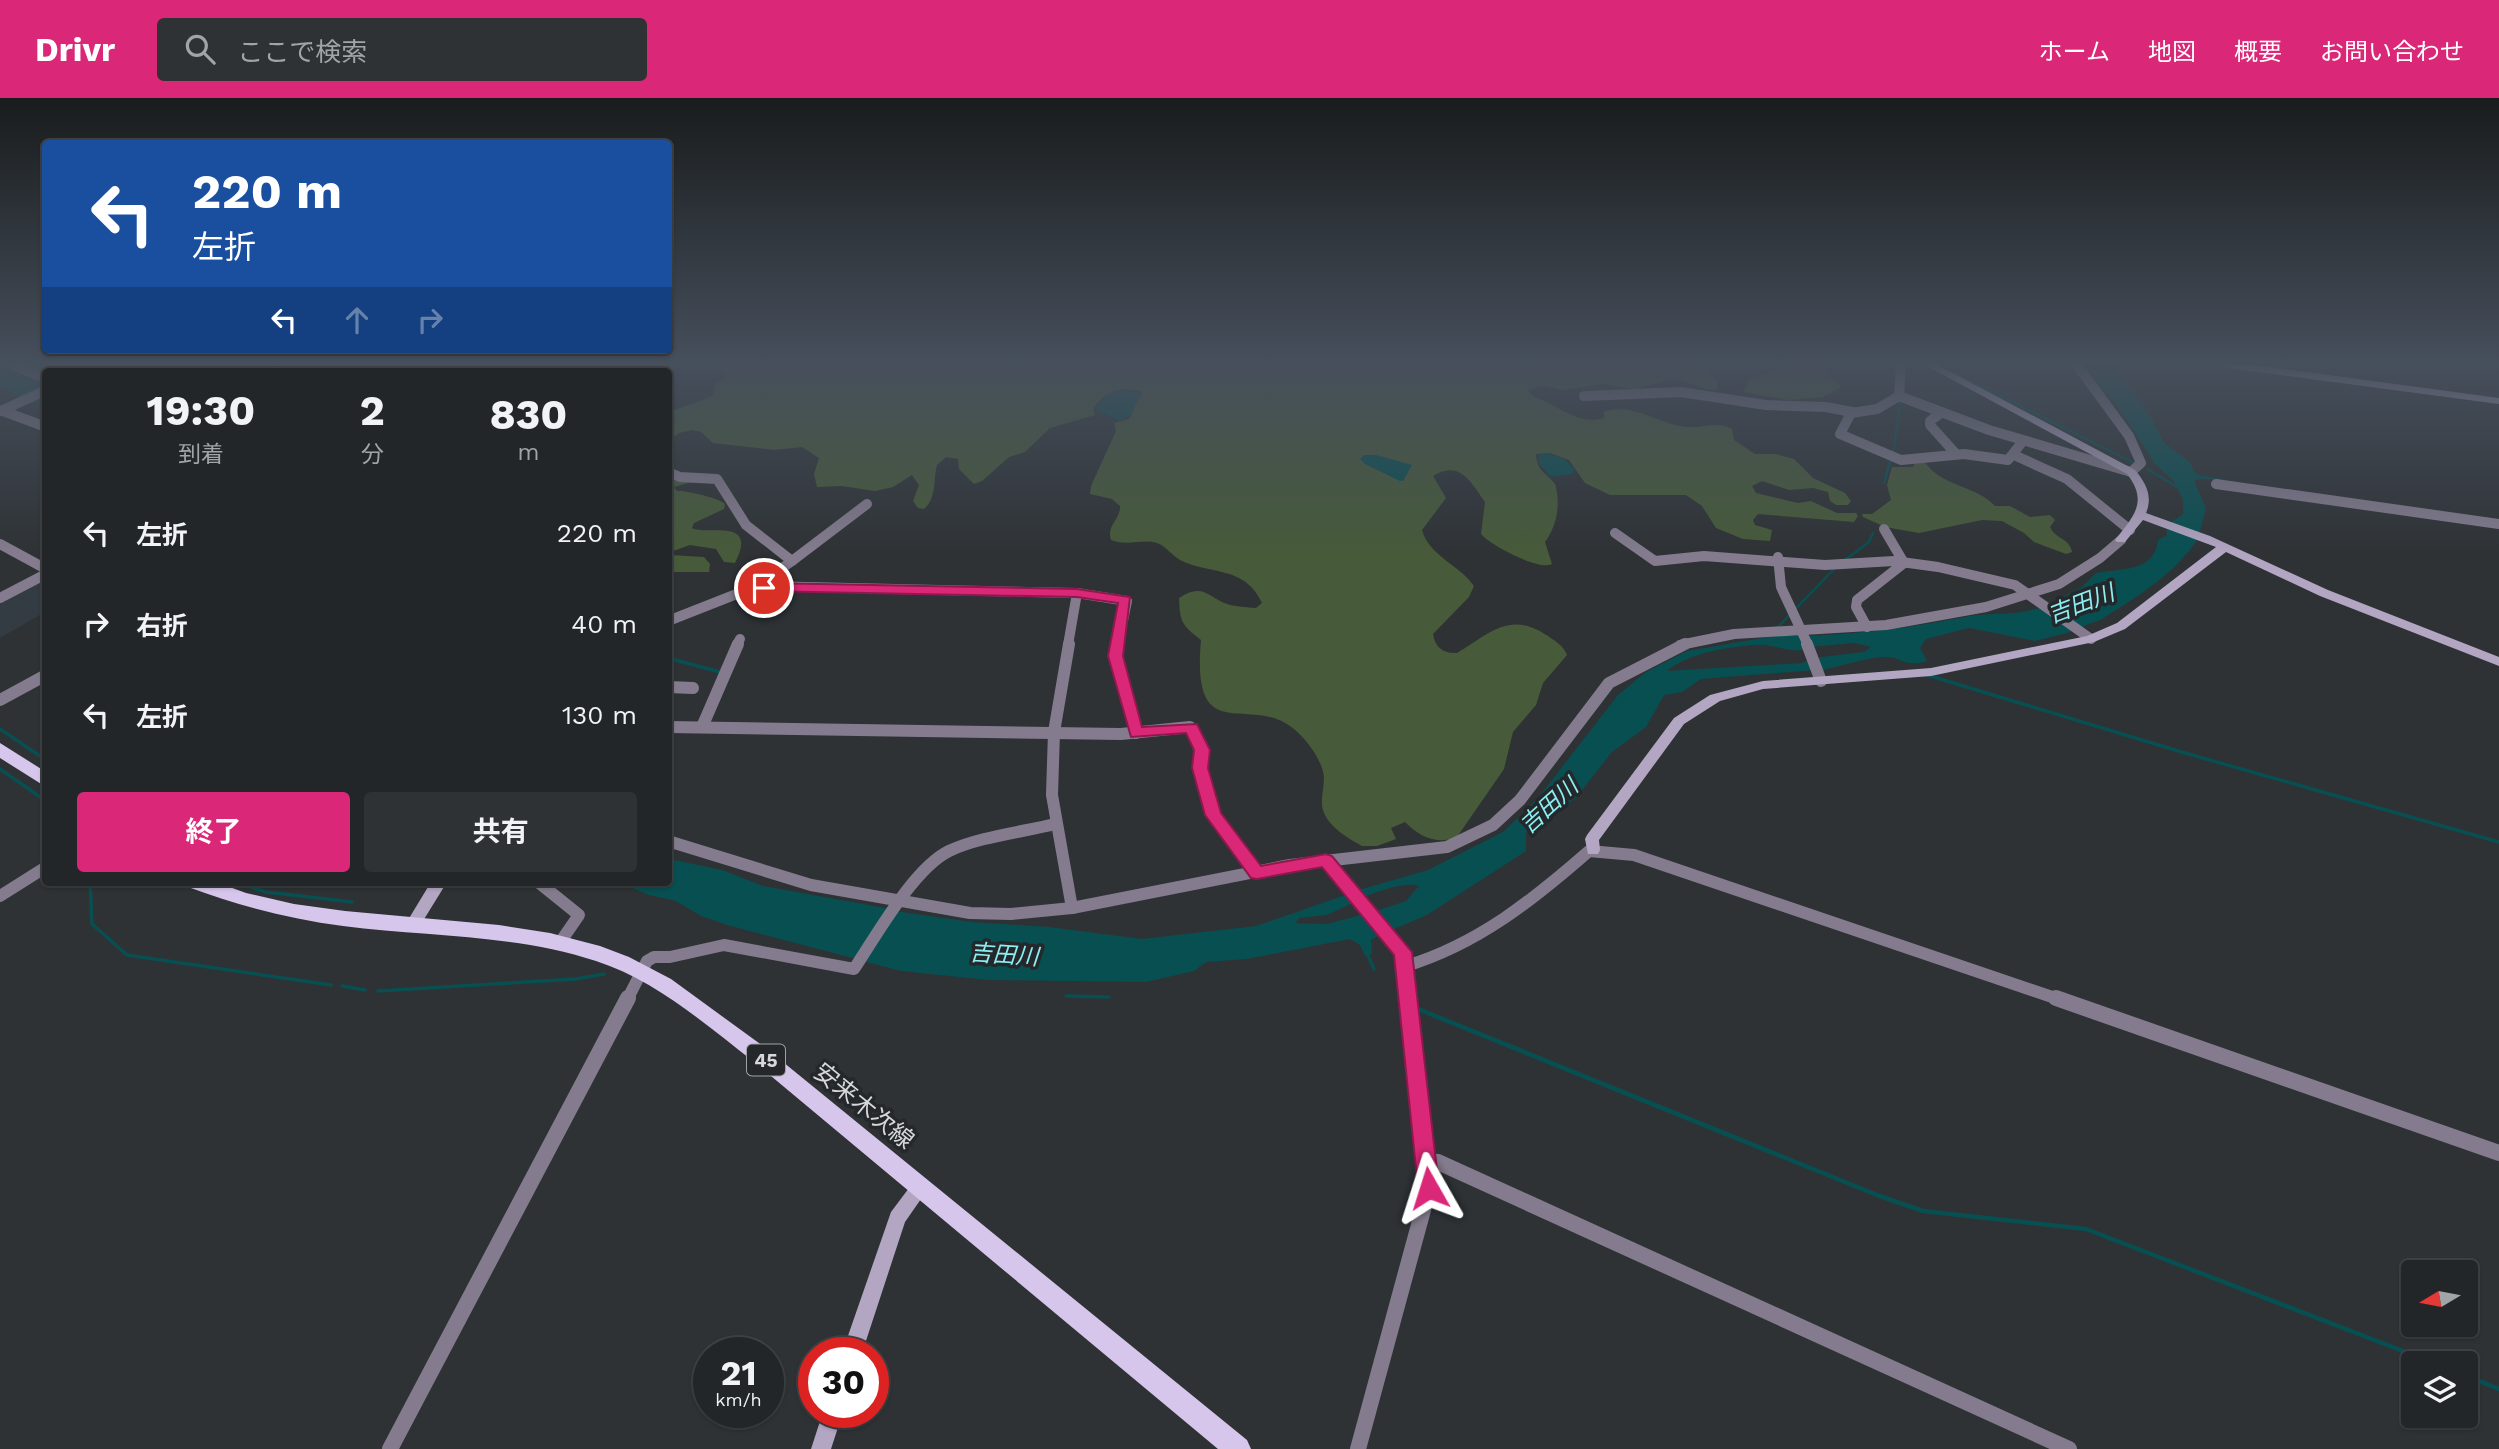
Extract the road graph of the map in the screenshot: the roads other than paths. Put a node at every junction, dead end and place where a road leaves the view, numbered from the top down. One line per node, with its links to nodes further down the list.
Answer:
1 (1844, 428): 7 (street)
2 (1933, 428): 7 (street)
3 (1987, 428): 6 (street)
4 (2048, 428): 9 (street)
5 (2123, 428): 9 (street)
6 (2023, 441): 8 (street); 9 (street)
7 (1956, 454): 8 (street)
8 (2014, 455): 16 (street)
9 (2131, 472): 13 (street)
10 (672, 474): 22 (street)
11 (2216, 484): 14 (street)
12 (867, 504): 22 (street)
13 (2144, 516): 16 (street); 20 (street)
14 (2499, 524)
15 (1884, 529): 23 (street)
16 (2130, 530): 18 (street)
17 (1615, 533): 21 (street)
18 (2121, 540): 28 (street)
19 (0, 544): 24 (street)
20 (2224, 547): 33 (street); 35 (street)
21 (1778, 559): 23 (street); 32 (street)
22 (792, 561): 26 (street)
23 (1904, 563): 28 (street); 31 (street)
24 (42, 569)
25 (42, 573): 29 (street)
26 (757, 586): 27 (street); 30 (street)
27 (1077, 593): 43 (street); 44 (street)
28 (2032, 597): 31 (street); 33 (street)
29 (0, 598)
30 (672, 619)
31 (1867, 627): 32 (street)
32 (1802, 631): 37 (street); 50 (street)
33 (2088, 636): 37 (street)
34 (740, 639): 42 (street)
35 (2499, 662)
36 (42, 677): 40 (street)
37 (1820, 678): 49 (street)
38 (672, 687): 39 (street)
39 (693, 688)
40 (0, 700)
41 (672, 727): 42 (street)
42 (702, 727): 43 (street)
43 (1054, 732): 44 (street); 47 (street)
44 (1136, 733): 52 (street)
45 (0, 749): 46 (main road)
46 (42, 778)
47 (1055, 824): 57 (street); 58 (street)
48 (672, 842): 57 (street)
49 (1593, 850): 61 (street); 64 (street)
50 (1326, 860): 52 (street); 61 (street)
51 (42, 870): 56 (street)
52 (1257, 873): 58 (street)
53 (204, 886): 59 (main road, 安来木次線 / 45)
54 (437, 886): 59 (street)
55 (543, 886): 60 (street)
56 (0, 896)
57 (897, 906): 58 (street); 62 (street)
58 (1072, 908)
59 (413, 925): 60 (main road, 安来木次線 / 45)
60 (559, 944): 62 (main road, 安来木次線 / 45)
61 (1404, 959): 63 (street)
62 (641, 971): 66 (main road, 安来木次線 / 45); 69 (street)
63 (1409, 1005): 65 (street)
64 (2499, 1153)
65 (1426, 1161): 72 (street); 73 (street)
66 (921, 1186): 67 (street); 71 (main road, 安来木次線 / 45)
67 (857, 1337)
68 (828, 1428): 70 (street)
69 (390, 1449)
70 (821, 1449)
71 (1238, 1449)
72 (1358, 1449)
73 (2069, 1449)

